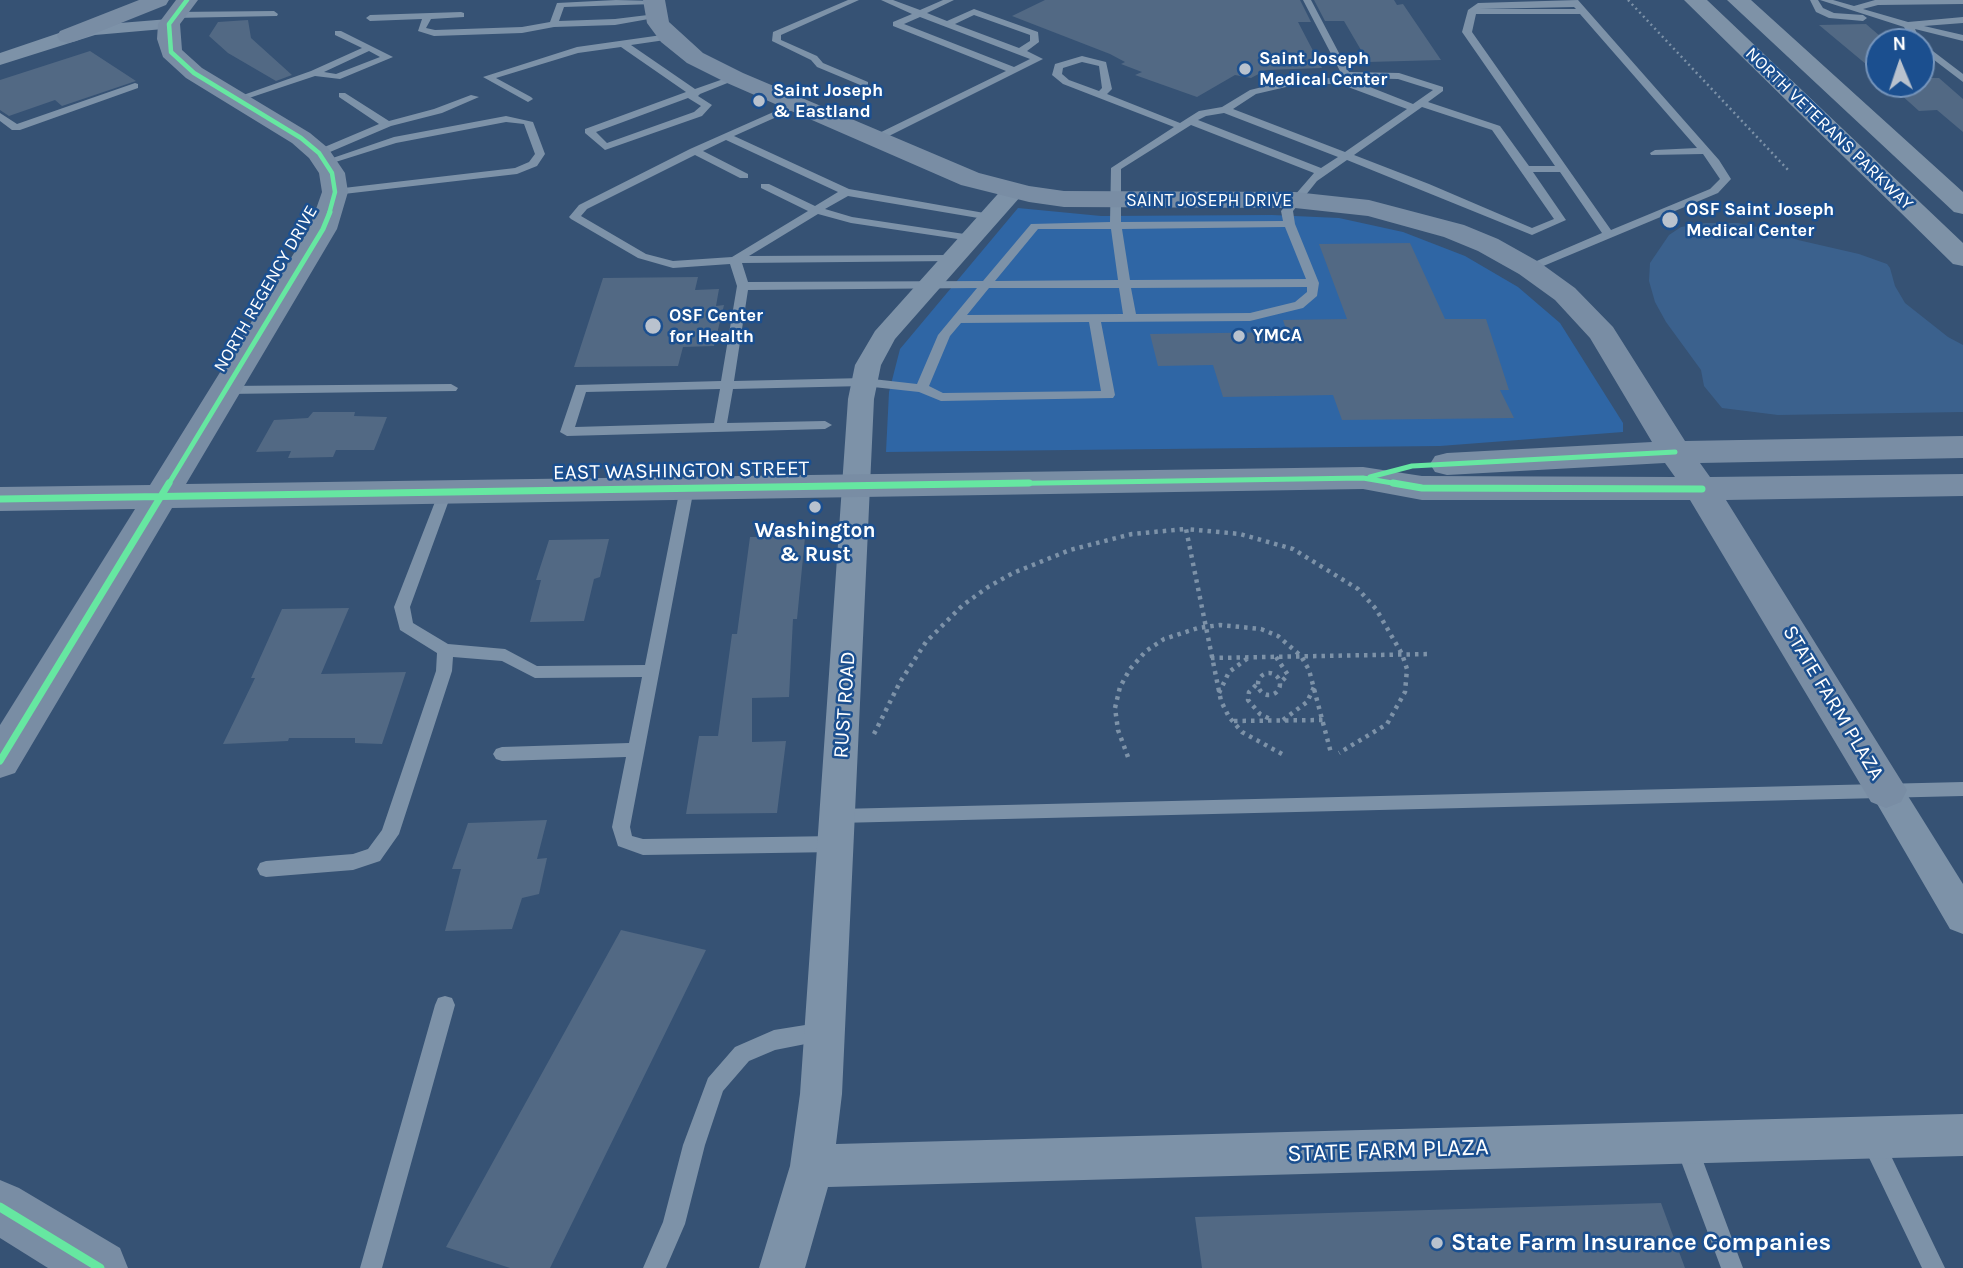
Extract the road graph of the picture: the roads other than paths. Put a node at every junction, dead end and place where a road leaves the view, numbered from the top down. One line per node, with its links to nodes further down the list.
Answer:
1 (855, 0): 38 (lane)
2 (885, 0): 13 (lane)
3 (950, 0): 13 (lane)
4 (1307, 0): 36 (lane)
5 (1695, 0): 75 (highway, NORTH VETERANS PARKWAY)
6 (1738, 0): 69 (highway, NORTH VETERANS PARKWAY)
7 (1814, 0): 16 (lane)
8 (1824, 0): 11 (lane)
9 (1963, 1): 11 (lane)
10 (1578, 5): 56 (lane); 62 (lane)
11 (1854, 9): 16 (lane)
12 (172, 10): 14 (lane); 26 (main road); 44 (main road)
13 (919, 13): 22 (lane); 33 (lane)
14 (274, 14)
15 (658, 14): 21 (lane); 21 (lane); 28 (lane); 35 (main road, SAINT JOSEPH DRIVE)
16 (1869, 14): 23 (lane)
17 (461, 15): 18 (lane)
18 (428, 16): 19 (lane); 21 (lane)
19 (370, 18)
20 (1963, 20): 23 (lane)
21 (554, 24)
22 (948, 24): 30 (lane); 30 (lane)
23 (1908, 25): 24 (lane); 27 (lane)
24 (1910, 28)
25 (338, 33): 29 (lane)
26 (68, 36): 32 (street)
27 (1963, 38)
28 (622, 43): 41 (lane); 45 (lane)
29 (369, 48): 34 (lane); 34 (lane)
30 (1020, 52): 33 (lane)
31 (1935, 57): 37 (lane)
32 (0, 59)
33 (1015, 71): 55 (lane)
34 (314, 73): 44 (lane)
35 (735, 78): 41 (lane); 46 (main road, SAINT JOSEPH DRIVE)
36 (1342, 78): 47 (lane); 47 (lane); 48 (lane)
37 (1963, 79)
38 (865, 84)
39 (135, 86): 52 (lane)
40 (342, 95): 50 (lane)
41 (693, 95): 41 (lane)
42 (1100, 95): 42 (lane); 51 (lane)
43 (474, 97): 50 (lane)
44 (237, 99): 59 (main road)
45 (528, 99)
46 (796, 105): 54 (lane); 55 (main road, SAINT JOSEPH DRIVE)
47 (1417, 106): 60 (lane); 61 (lane)
48 (1225, 110): 51 (lane); 60 (lane)
49 (0, 116): 52 (lane)
50 (387, 124): 59 (lane)
51 (1186, 124): 63 (lane); 72 (lane)
52 (16, 128): 53 (lane)
53 (0, 134)
54 (726, 136): 57 (lane); 68 (lane)
55 (875, 139): 66 (main road, SAINT JOSEPH DRIVE)
56 (1705, 151): 58 (lane); 73 (lane)
57 (694, 152): 64 (lane); 76 (lane)
58 (1655, 153)
59 (323, 157): 67 (main road, NORTH REGENCY DRIVE); 67 (lane)
60 (1345, 157): 61 (lane); 63 (lane)
61 (1526, 169): 62 (lane)
62 (1562, 169): 73 (lane)
63 (1323, 173): 71 (lane)
64 (744, 176)
65 (765, 186): 70 (lane)
66 (1013, 191): 72 (main road, SAINT JOSEPH DRIVE); 74 (street, RUST ROAD)
67 (335, 192): 90 (main road, NORTH REGENCY DRIVE)
68 (846, 192): 70 (lane); 74 (lane)
69 (1963, 206)
70 (815, 210): 74 (lane); 76 (lane)
71 (1292, 212): 72 (main road, SAINT JOSEPH DRIVE); 77 (main road, SAINT JOSEPH DRIVE); 78 (lane)
72 (1116, 213): 79 (lane); 81 (lane)
73 (1609, 235): 77 (lane)
74 (971, 237): 76 (lane); 80 (street, RUST ROAD)
75 (1963, 258)
76 (735, 260): 82 (lane)
77 (1529, 268): 94 (main road, SAINT JOSEPH DRIVE)
78 (1313, 283): 79 (lane); 83 (lane)
79 (1125, 284): 81 (lane); 83 (lane)
80 (929, 285): 81 (lane); 82 (lane); 86 (street, RUST ROAD)
81 (985, 285): 85 (lane)
82 (743, 286): 87 (lane)
83 (1130, 317): 84 (lane)
84 (1094, 318): 85 (lane); 89 (lane)
85 (957, 319): 89 (lane)
86 (864, 382): 87 (lane); 89 (lane); 96 (street, RUST ROAD)
87 (727, 385): 92 (lane); 92 (lane)
88 (451, 388): 90 (lane)
89 (922, 388)
90 (226, 390): 101 (main road, NORTH REGENCY DRIVE)
91 (825, 425): 92 (lane)
92 (720, 428)
93 (1963, 447): 94 (main road, EAST WASHINGTON STREET)
94 (1675, 452): 95 (main road, EAST WASHINGTON STREET); 99 (main road, SAINT JOSEPH DRIVE)
95 (1363, 478): 96 (main road, EAST WASHINGTON STREET); 99 (main road, EAST WASHINGTON STREET)
96 (858, 485): 98 (main road, EAST WASHINGTON STREET); 110 (street, RUST ROAD)
97 (1963, 485): 99 (main road, EAST WASHINGTON STREET)
98 (687, 488): 100 (main road, EAST WASHINGTON STREET); 104 (lane)
99 (1702, 489): 109 (main road, STATE FARM PLAZA)
100 (445, 492): 101 (main road, EAST WASHINGTON STREET); 103 (lane)
101 (161, 497): 102 (main road, EAST WASHINGTON STREET); 107 (main road, NORTH REGENCY DRIVE)
102 (0, 499)
103 (445, 650): 104 (lane); 111 (lane)
104 (651, 670): 105 (lane)
105 (636, 750): 106 (lane); 110 (lane)
106 (502, 754)
107 (0, 761)
108 (1963, 789): 109 (lane)
109 (1886, 790): 110 (lane); 112 (street, STATE FARM PLAZA)
110 (837, 830): 114 (street, RUST ROAD)
111 (266, 869)
112 (1963, 917)
113 (445, 1005): 121 (lane)
114 (824, 1032): 118 (street, RUST ROAD); 122 (lane)
115 (1963, 1135): 116 (street, STATE FARM PLAZA)
116 (1870, 1138): 117 (street, STATE FARM PLAZA); 125 (lane)
117 (1685, 1143): 118 (street, STATE FARM PLAZA); 124 (lane)
118 (812, 1166): 123 (street, RUST ROAD)
119 (0, 1207): 120 (main road)
120 (100, 1268)
121 (371, 1268)
122 (654, 1268)
123 (782, 1268)
124 (1732, 1268)
125 (1934, 1268)

